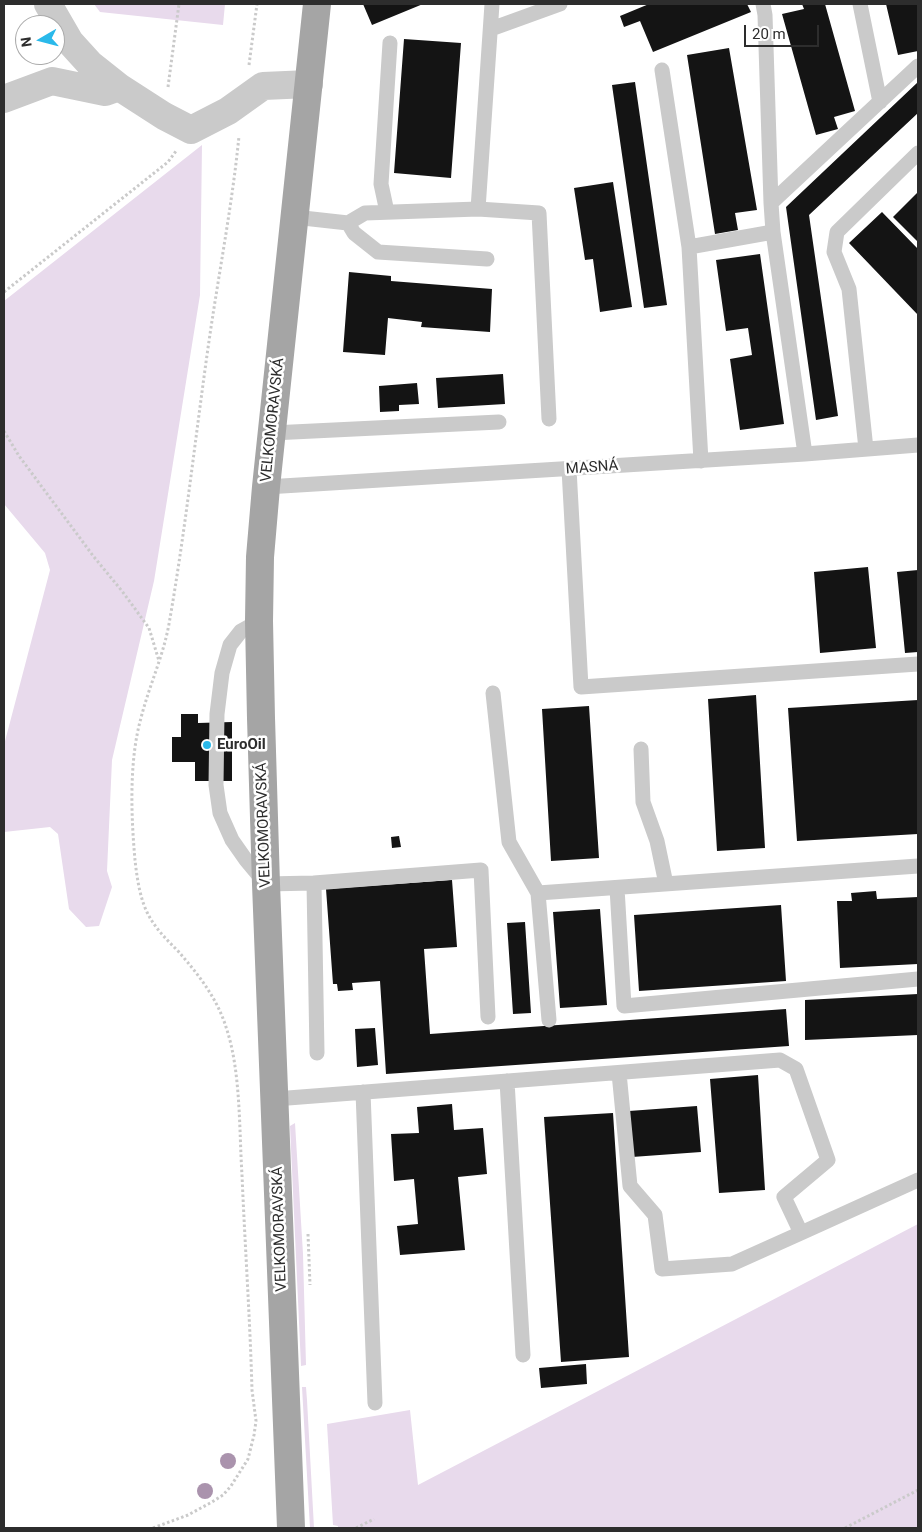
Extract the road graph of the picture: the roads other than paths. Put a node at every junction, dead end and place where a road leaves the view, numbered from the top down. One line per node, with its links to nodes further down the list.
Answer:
1 (48, 4): 8 (street)
2 (317, 4): 13 (main road, VELKOMORAVSKÁ)
3 (492, 4): 7 (lane)
4 (560, 4): 7 (lane)
5 (763, 4): 18 (lane)
6 (860, 4): 16 (lane)
7 (490, 29): 19 (lane)
8 (70, 42): 12 (street); 14 (street)
9 (390, 43): 20 (lane)
10 (918, 66): 16 (lane)
11 (662, 70): 24 (lane)
12 (52, 81): 14 (street); 15 (street)
13 (309, 84): 14 (street); 21 (main road, VELKOMORAVSKÁ)
14 (119, 88)
15 (4, 100)
16 (880, 102): 18 (lane)
17 (918, 153): 30 (lane)
18 (771, 203): 23 (lane)
19 (478, 209): 20 (lane); 26 (lane)
20 (387, 212): 22 (lane)
21 (294, 217): 22 (lane); 28 (main road, VELKOMORAVSKÁ)
22 (348, 223): 25 (lane)
23 (773, 232): 24 (lane); 31 (lane)
24 (689, 248): 32 (lane)
25 (487, 259)
26 (550, 419)
27 (499, 422): 28 (lane)
28 (272, 433): 34 (main road, VELKOMORAVSKÁ)
29 (918, 444): 30 (lane, MASNÁ)
30 (866, 449): 31 (lane, MASNÁ)
31 (805, 454): 32 (lane, MASNÁ)
32 (701, 461): 33 (lane, MASNÁ)
33 (569, 470): 34 (lane, MASNÁ); 36 (lane)
34 (266, 487): 35 (main road, VELKOMORAVSKÁ)
35 (259, 622): 41 (main road, VELKOMORAVSKÁ); 41 (lane)
36 (918, 664)
37 (493, 693): 44 (lane)
38 (640, 749): 42 (lane)
39 (918, 866): 42 (lane)
40 (314, 883): 41 (lane); 46 (lane); 48 (lane)
41 (266, 884): 52 (main road, VELKOMORAVSKÁ)
42 (666, 884): 43 (lane)
43 (617, 888): 44 (lane); 45 (lane)
44 (538, 893): 47 (lane)
45 (918, 979)
46 (488, 1017)
47 (549, 1020)
48 (317, 1053)
49 (619, 1073): 50 (lane); 54 (lane); 54 (lane)
50 (508, 1081): 51 (lane); 55 (lane)
51 (363, 1092): 52 (lane); 56 (lane)
52 (275, 1098): 57 (main road, VELKOMORAVSKÁ)
53 (918, 1180): 54 (lane)
54 (801, 1234)
55 (523, 1355)
56 (376, 1403)
57 (291, 1528)

